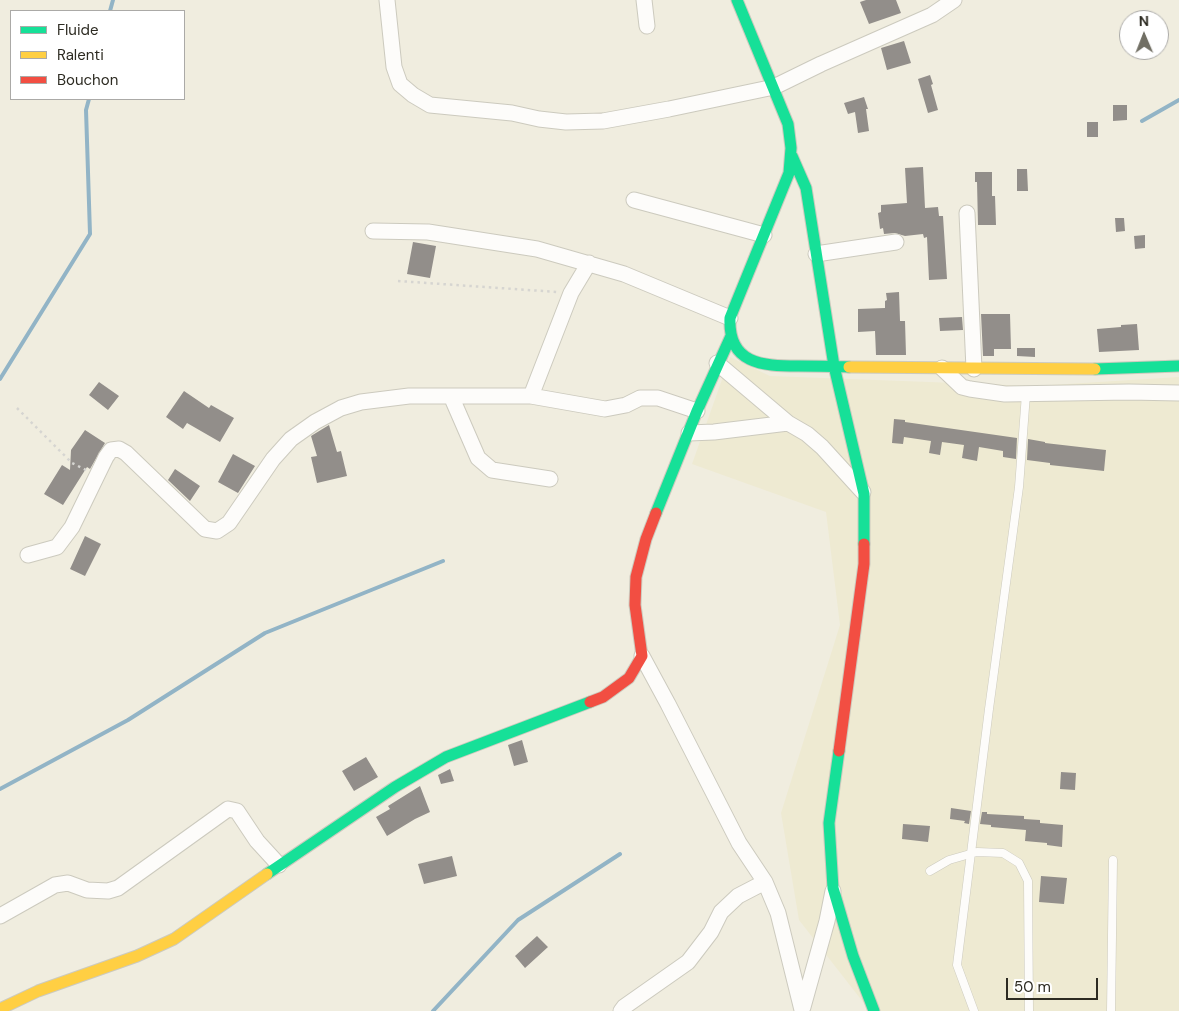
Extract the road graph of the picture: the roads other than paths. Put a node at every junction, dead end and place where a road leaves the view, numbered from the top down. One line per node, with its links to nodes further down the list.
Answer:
1 (387, 0): 6 (street)
2 (644, 0): 5 (street)
3 (737, 0): 6 (street)
4 (954, 0): 6 (street)
5 (647, 26)
6 (774, 87): 7 (street)
7 (792, 156): 11 (street); 13 (street)
8 (634, 200): 11 (street)
9 (966, 213): 21 (street)
10 (373, 231): 14 (street)
11 (764, 235): 15 (street)
12 (896, 242): 13 (street)
13 (816, 254): 18 (street)
14 (589, 263): 15 (street); 25 (street)
15 (730, 318): 16 (street)
16 (730, 336): 17 (street); 18 (street)
17 (717, 363): 26 (street); 27 (street)
18 (834, 366): 20 (street); 30 (street)
19 (1179, 366): 21 (street)
20 (942, 368): 21 (street); 22 (street)
21 (974, 369)
22 (1026, 394): 23 (street); 33 (lane)
23 (1179, 394)
24 (451, 396): 25 (street); 29 (street); 31 (street)
25 (531, 396): 26 (street)
26 (697, 411): 28 (street)
27 (788, 423): 28 (street); 30 (street)
28 (689, 433): 32 (street)
29 (550, 479)
30 (864, 494): 38 (street)
31 (28, 555)
32 (642, 656): 35 (street); 37 (street)
33 (971, 853): 36 (lane); 44 (lane); 45 (lane)
34 (1113, 860): 46 (lane)
35 (279, 865): 39 (street); 40 (street)
36 (930, 871)
37 (765, 882): 41 (street); 42 (street)
38 (833, 888): 41 (street); 43 (street)
39 (0, 916)
40 (0, 1008)
41 (802, 1010)
42 (621, 1011)
43 (874, 1011)
44 (974, 1011)
45 (1029, 1011)
46 (1111, 1011)

